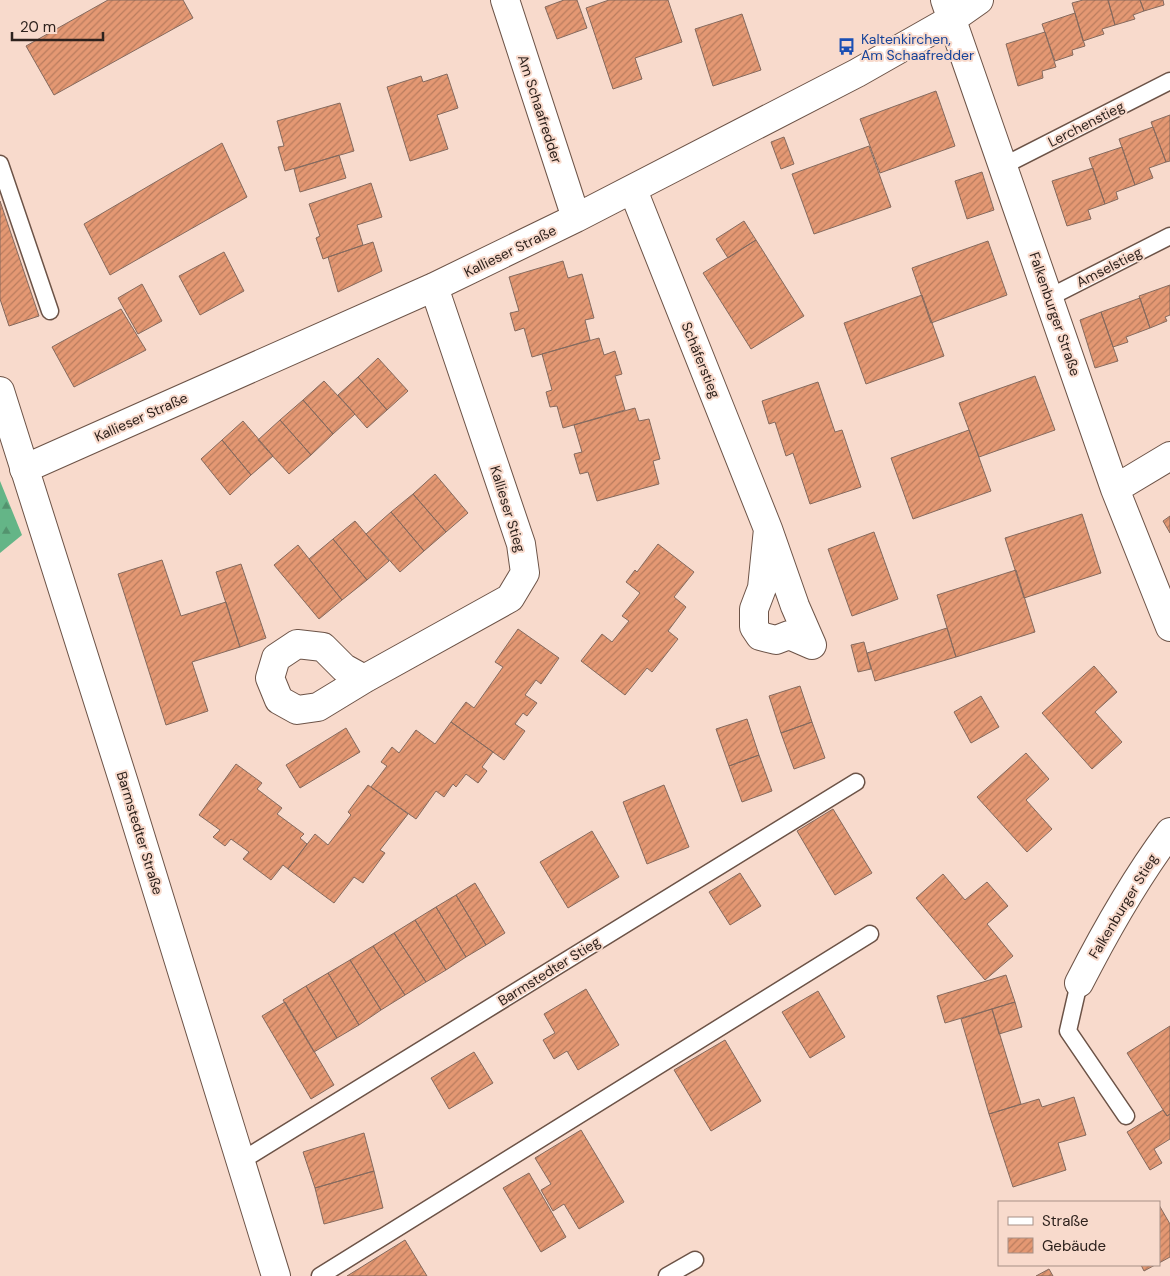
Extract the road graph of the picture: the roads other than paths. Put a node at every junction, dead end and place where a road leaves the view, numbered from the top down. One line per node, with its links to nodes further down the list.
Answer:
1 (505, 0): 8 (street, Am Schaafredder)
2 (979, 0): 3 (street, Kallieser Straße)
3 (948, 10): 6 (street, Falkenburger Straße); 7 (street, Kallieser Straße)
4 (1170, 81): 6 (lane, Lerchenstieg)
5 (0, 164): 12 (lane)
6 (1003, 166): 11 (street, Falkenburger Straße)
7 (633, 190): 8 (street, Kallieser Straße); 17 (street, Schäferstieg)
8 (576, 218): 10 (street, Kallieser Straße)
9 (1170, 236): 11 (lane, Amselstieg)
10 (434, 287): 15 (street, Kallieser Straße); 19 (street, Kallieser Stieg)
11 (1048, 298): 16 (street, Falkenburger Straße)
12 (50, 311)
13 (1, 395): 15 (street, Barmstedter Straße)
14 (1170, 456): 16 (street)
15 (24, 469): 25 (street, Barmstedter Straße)
16 (1115, 489): 18 (street, Falkenburger Straße)
17 (768, 529)
18 (1170, 627)
19 (364, 679)
20 (856, 782): 25 (lane, Barmstedter Stieg)
21 (1170, 832): 23 (street, Falkenburger Stieg)
22 (870, 934): 28 (lane)
23 (1079, 983): 24 (lane)
24 (1126, 1116)
25 (242, 1161): 27 (street, Barmstedter Straße)
26 (695, 1260): 29 (lane)
27 (276, 1276)
28 (320, 1276)
29 (667, 1276)

